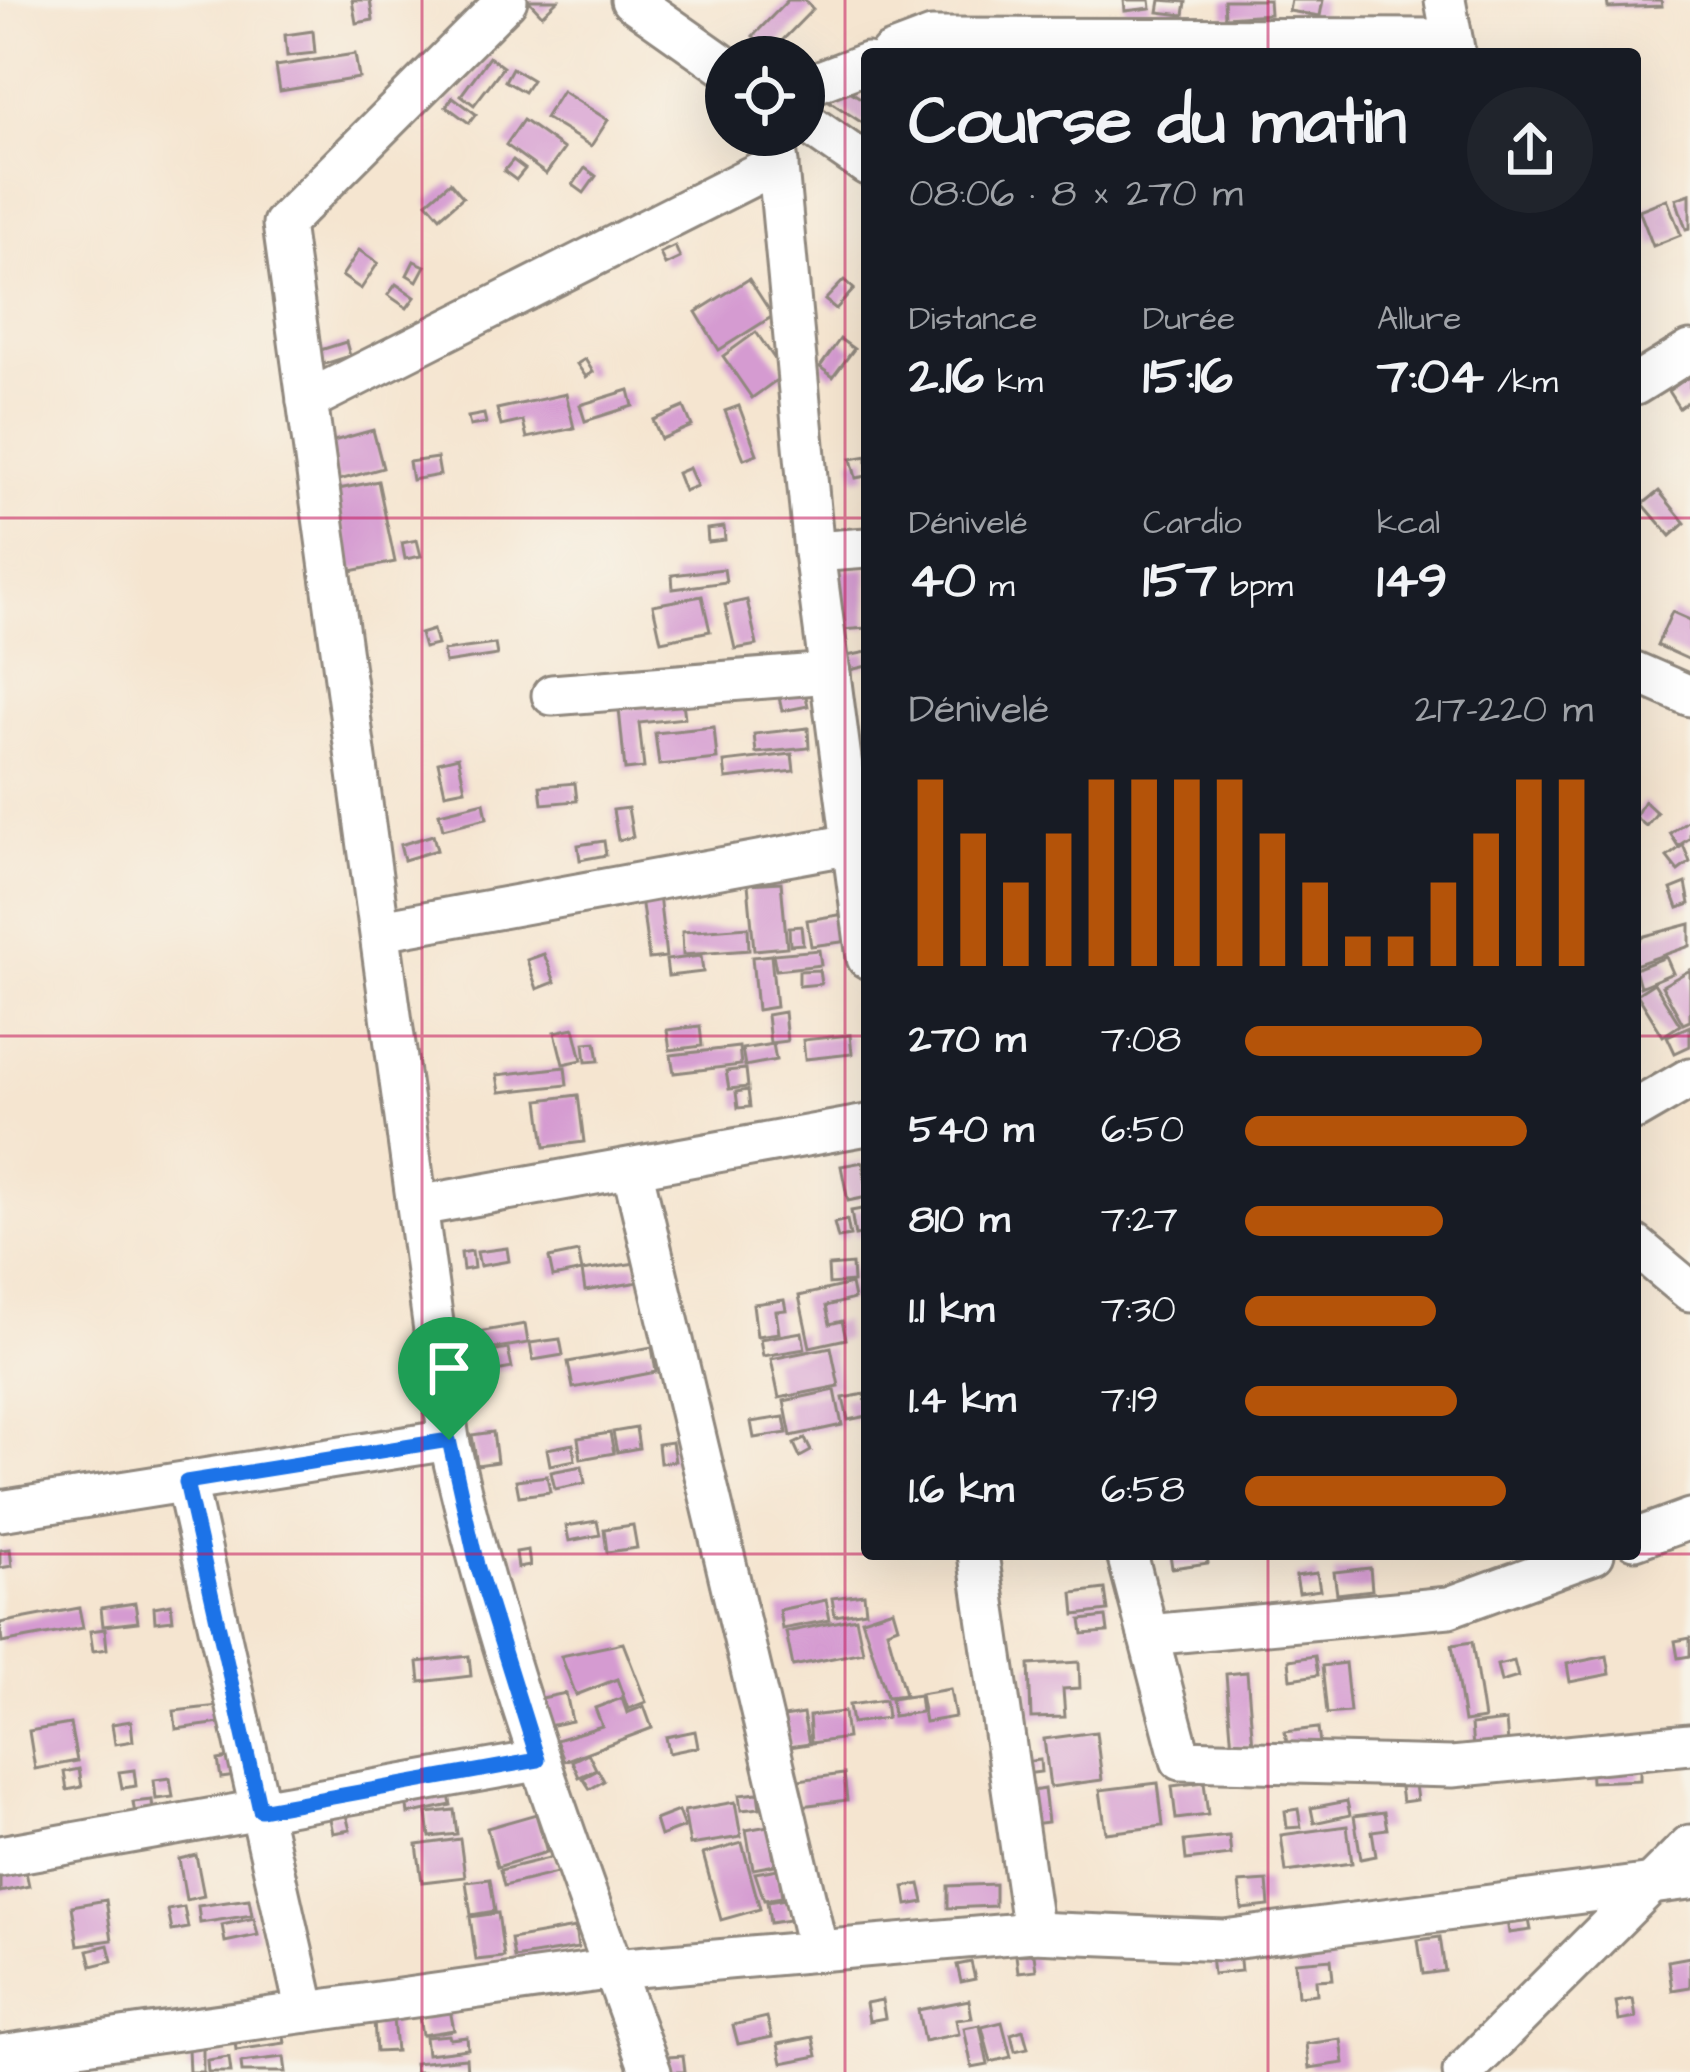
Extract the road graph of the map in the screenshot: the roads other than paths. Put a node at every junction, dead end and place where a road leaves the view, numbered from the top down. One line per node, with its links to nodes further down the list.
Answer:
1 (507, 0): 15 (street)
2 (631, 0): 6 (street)
3 (1451, 31): 4 (street)
4 (1067, 46): 5 (street)
5 (906, 48)
6 (705, 52)
7 (861, 65): 8 (street)
8 (825, 79)
9 (825, 136): 12 (street)
10 (764, 156): 15 (street)
11 (778, 156): 17 (street)
12 (861, 161)
13 (1690, 351): 14 (street)
14 (1641, 381)
15 (308, 400): 25 (street)
16 (861, 548): 17 (street)
17 (814, 552): 18 (street)
18 (830, 673): 20 (street); 22 (street)
19 (1641, 675): 21 (street)
20 (552, 694)
21 (1690, 696)
22 (855, 771): 23 (street)
23 (852, 844): 24 (street); 25 (street)
24 (861, 894)
25 (381, 930): 30 (street)
26 (1690, 1078): 27 (street)
27 (1641, 1107)
28 (861, 1126): 29 (street)
29 (632, 1168): 30 (street); 49 (street)
30 (418, 1206): 33 (street)
31 (1641, 1255): 32 (street)
32 (1690, 1291)
33 (449, 1440): 34 (street); 43 (street)
34 (186, 1482): 35 (street); 44 (street)
35 (0, 1511)
36 (1690, 1519): 37 (street)
37 (1641, 1537)
38 (979, 1560): 48 (street)
39 (1129, 1560): 41 (street)
40 (1578, 1560): 41 (street)
41 (1148, 1634): 42 (street)
42 (1690, 1744)
43 (538, 1760): 44 (street); 50 (street)
44 (260, 1810): 46 (street); 51 (street)
45 (1690, 1845): 47 (street)
46 (0, 1856)
47 (1672, 1881): 48 (street); 54 (street)
48 (1033, 1932): 49 (street)
49 (818, 1951): 50 (street)
50 (614, 1969): 51 (street); 53 (street)
51 (306, 2012): 52 (street)
52 (0, 2055)
53 (651, 2072)
54 (1462, 2072)

